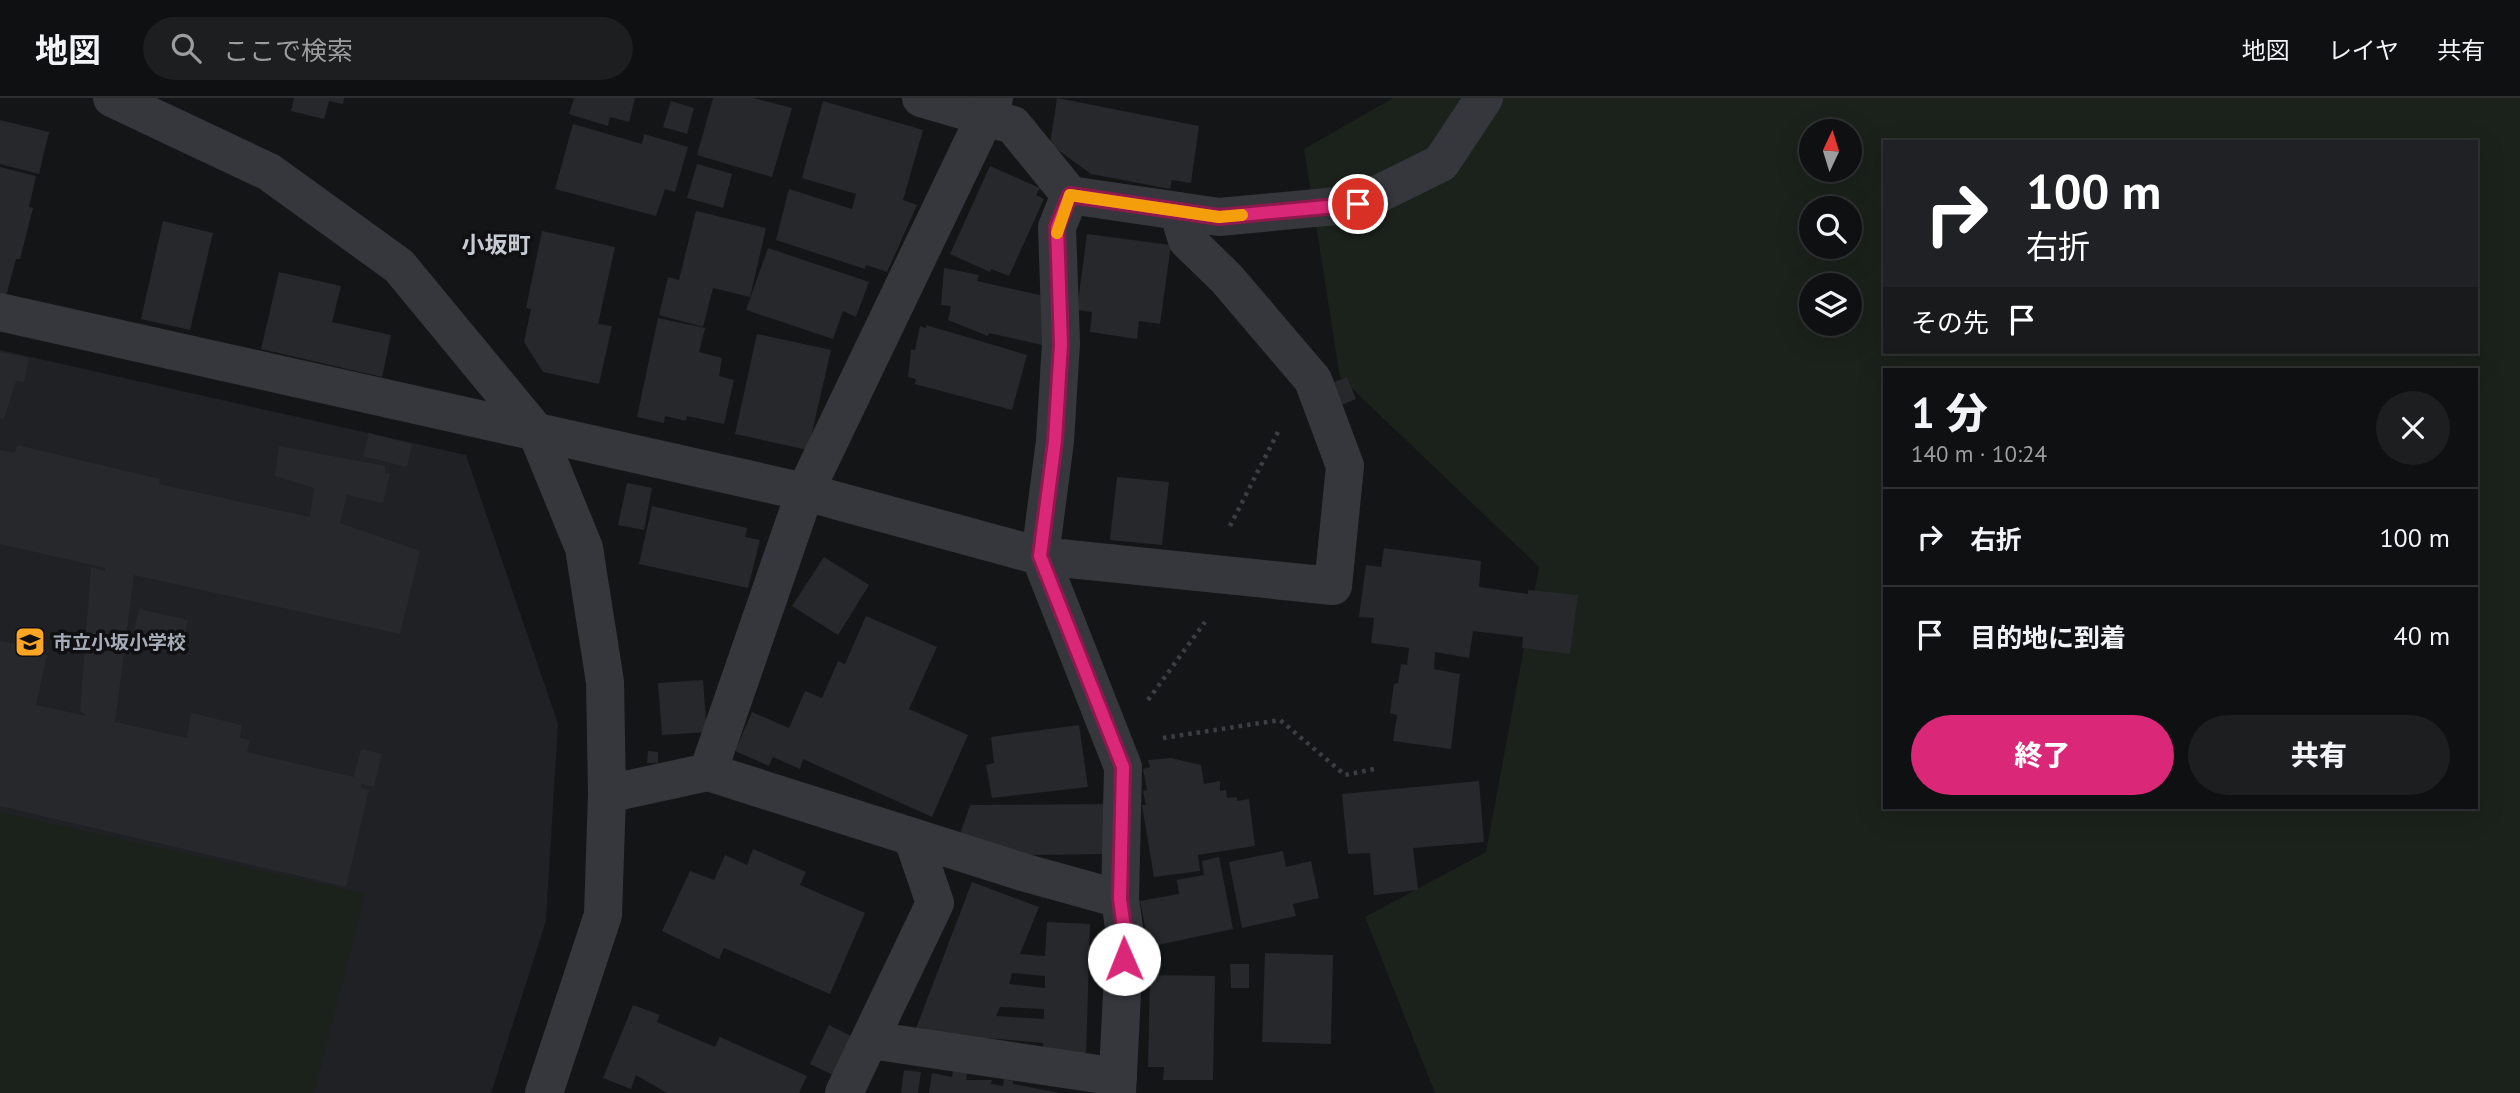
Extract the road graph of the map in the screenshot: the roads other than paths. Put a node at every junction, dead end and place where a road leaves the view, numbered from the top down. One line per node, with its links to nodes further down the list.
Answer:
1 (112, 98): 8 (street)
2 (921, 98): 4 (street)
3 (1484, 98): 6 (street)
4 (989, 108): 5 (street); 9 (street)
5 (1070, 195): 6 (street); 10 (street)
6 (1178, 211): 10 (street)
7 (0, 312): 8 (street)
8 (537, 433): 9 (street); 12 (street)
9 (805, 492): 10 (street); 11 (street)
10 (1040, 556): 14 (street)
11 (708, 772): 12 (street); 13 (street)
12 (607, 794): 17 (street)
13 (913, 839): 14 (street); 15 (street)
14 (1120, 899): 16 (street)
15 (872, 1040): 16 (street); 18 (street)
16 (1118, 1085)
17 (544, 1093)
18 (844, 1093)

